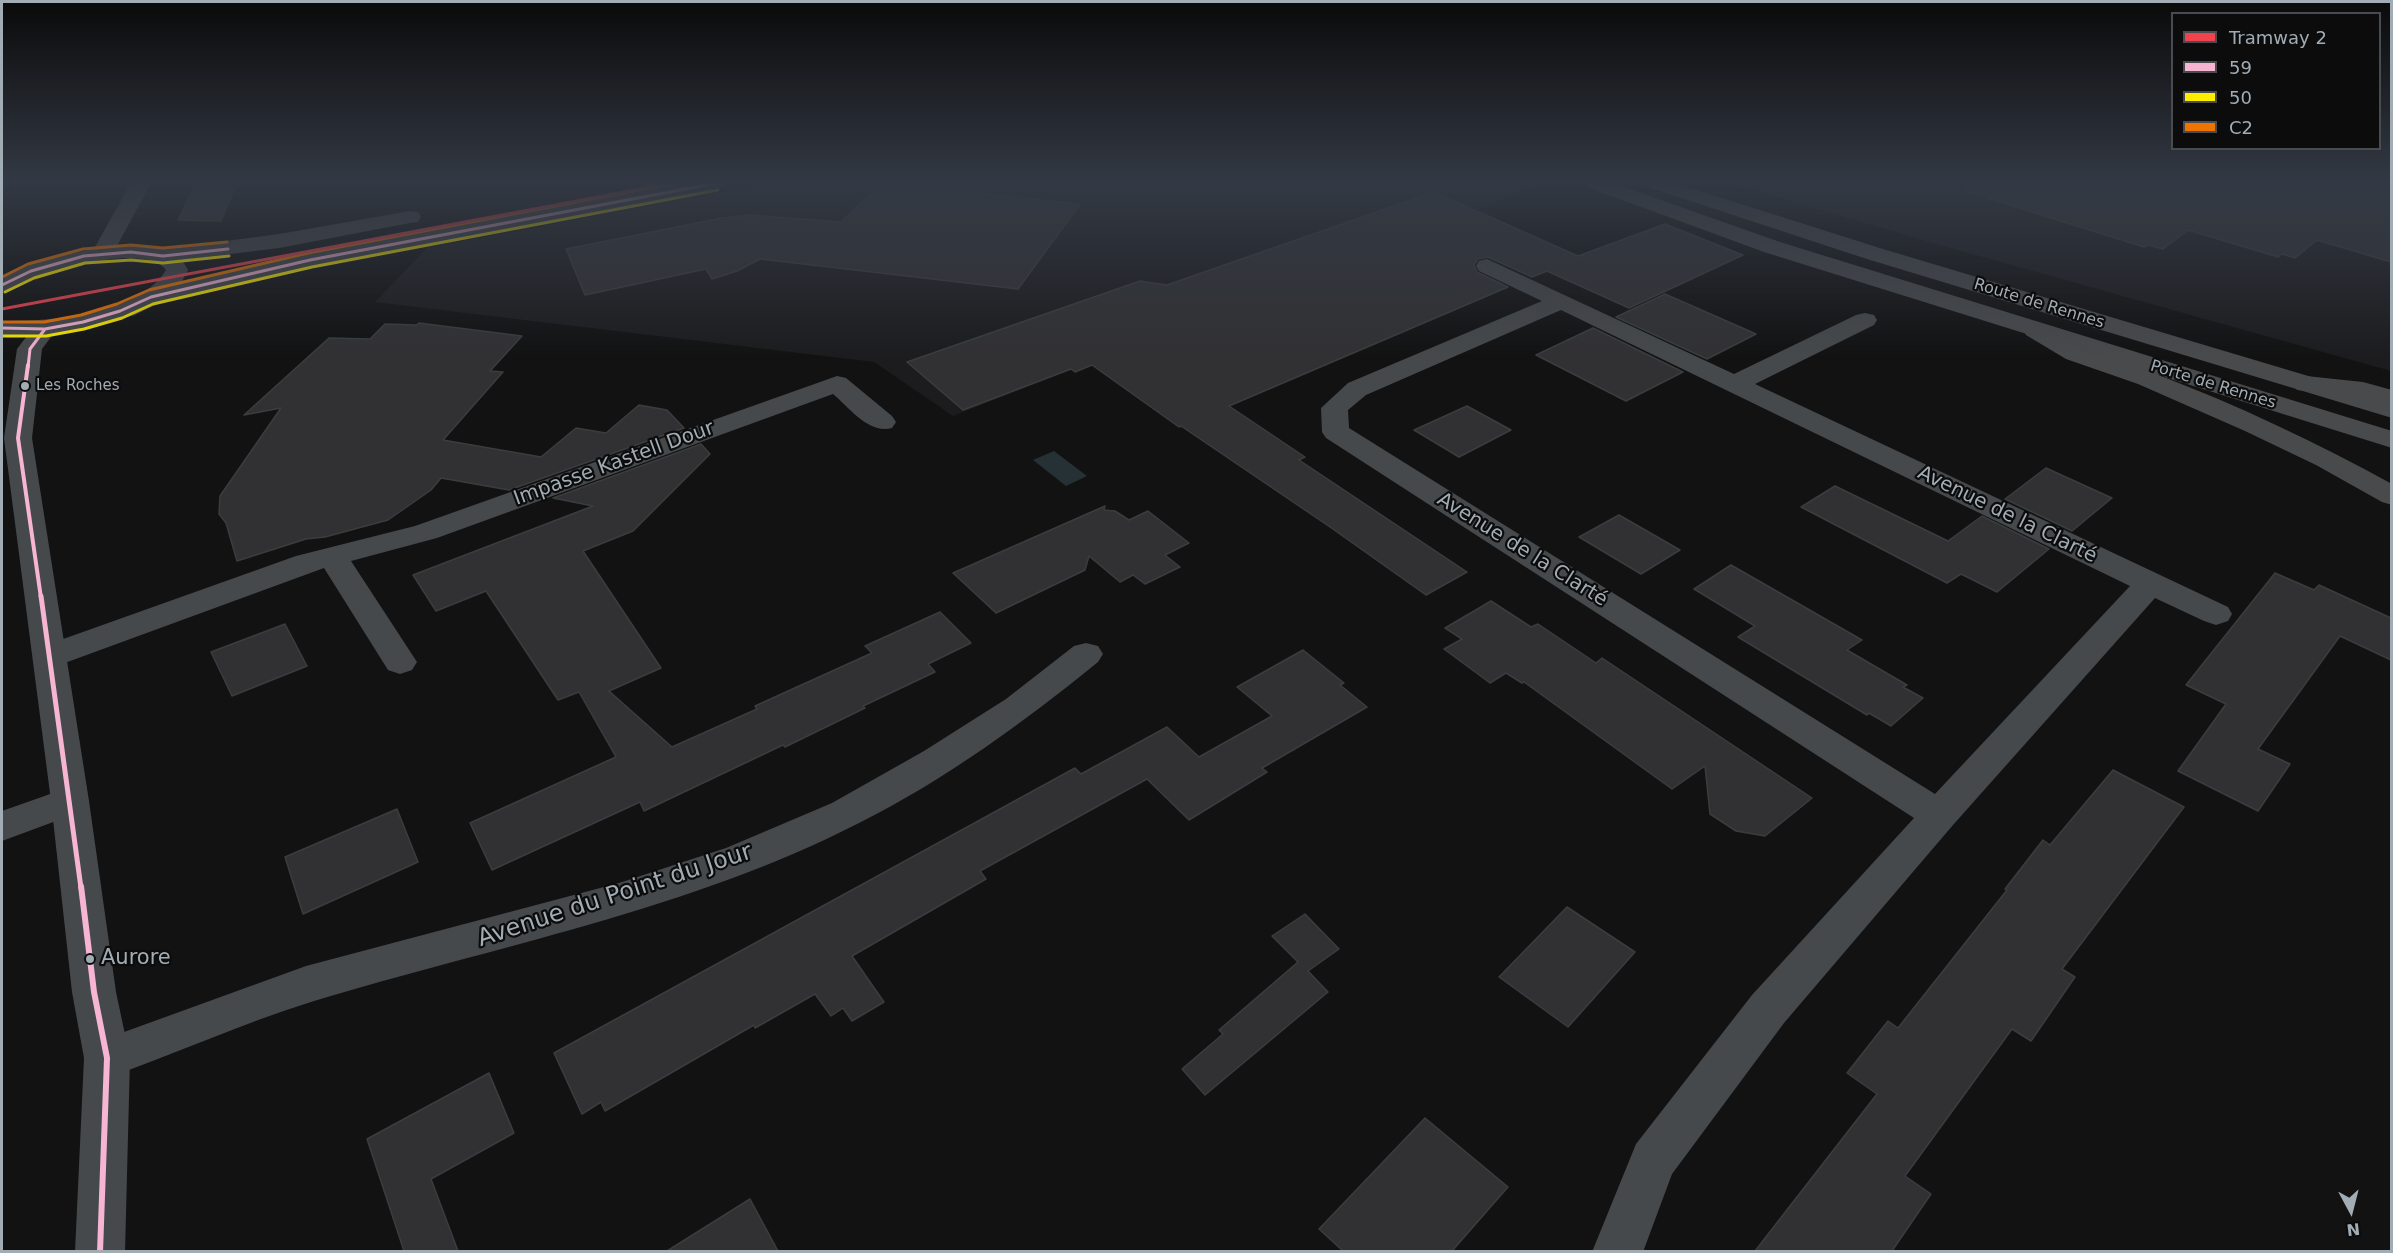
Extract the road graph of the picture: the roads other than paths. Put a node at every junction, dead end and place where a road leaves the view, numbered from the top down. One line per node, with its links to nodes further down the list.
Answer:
1 (109, 241): 6 (street)
2 (275, 241): 7 (main road)
3 (408, 241): 10 (main road)
4 (1758, 241): 16 (highway, Route de Rennes)
5 (1834, 241): 13 (highway, Route de Rennes)
6 (102, 254): 7 (main road); 9 (main road)
7 (163, 256): 10 (main road)
8 (1487, 266): 11 (street, Avenue de la Clarté)
9 (2, 285)
10 (151, 297): 15 (main road)
11 (1560, 302): 17 (street, Avenue de la Clarté); 31 (street, Avenue de la Clarté)
12 (1865, 320): 17 (street)
13 (2114, 327): 18 (highway, Porte de Rennes)
14 (2, 328): 15 (main road)
15 (45, 329): 28 (street)
16 (2035, 330): 22 (highway, Porte de Rennes); 23 (highway)
17 (1734, 384): 25 (street, Avenue de la Clarté)
18 (2306, 384): 19 (highway); 20 (highway, Porte de Rennes)
19 (2391, 398)
20 (2391, 410)
21 (882, 422): 24 (street, Impasse Kastell Dour)
22 (2391, 440)
23 (2391, 496)
24 (332, 556): 28 (street, Impasse Kastell Dour); 29 (street)
25 (2150, 583): 26 (street, Avenue de la Clarté); 31 (street)
26 (2216, 614)
27 (1086, 654): 33 (street, Avenue du Point du Jour)
28 (50, 656): 30 (street)
29 (400, 662)
30 (70, 801): 32 (street); 33 (street)
31 (1938, 815): 35 (street)
32 (2, 826)
33 (107, 1058): 34 (street)
34 (100, 1251)
35 (1617, 1251)

